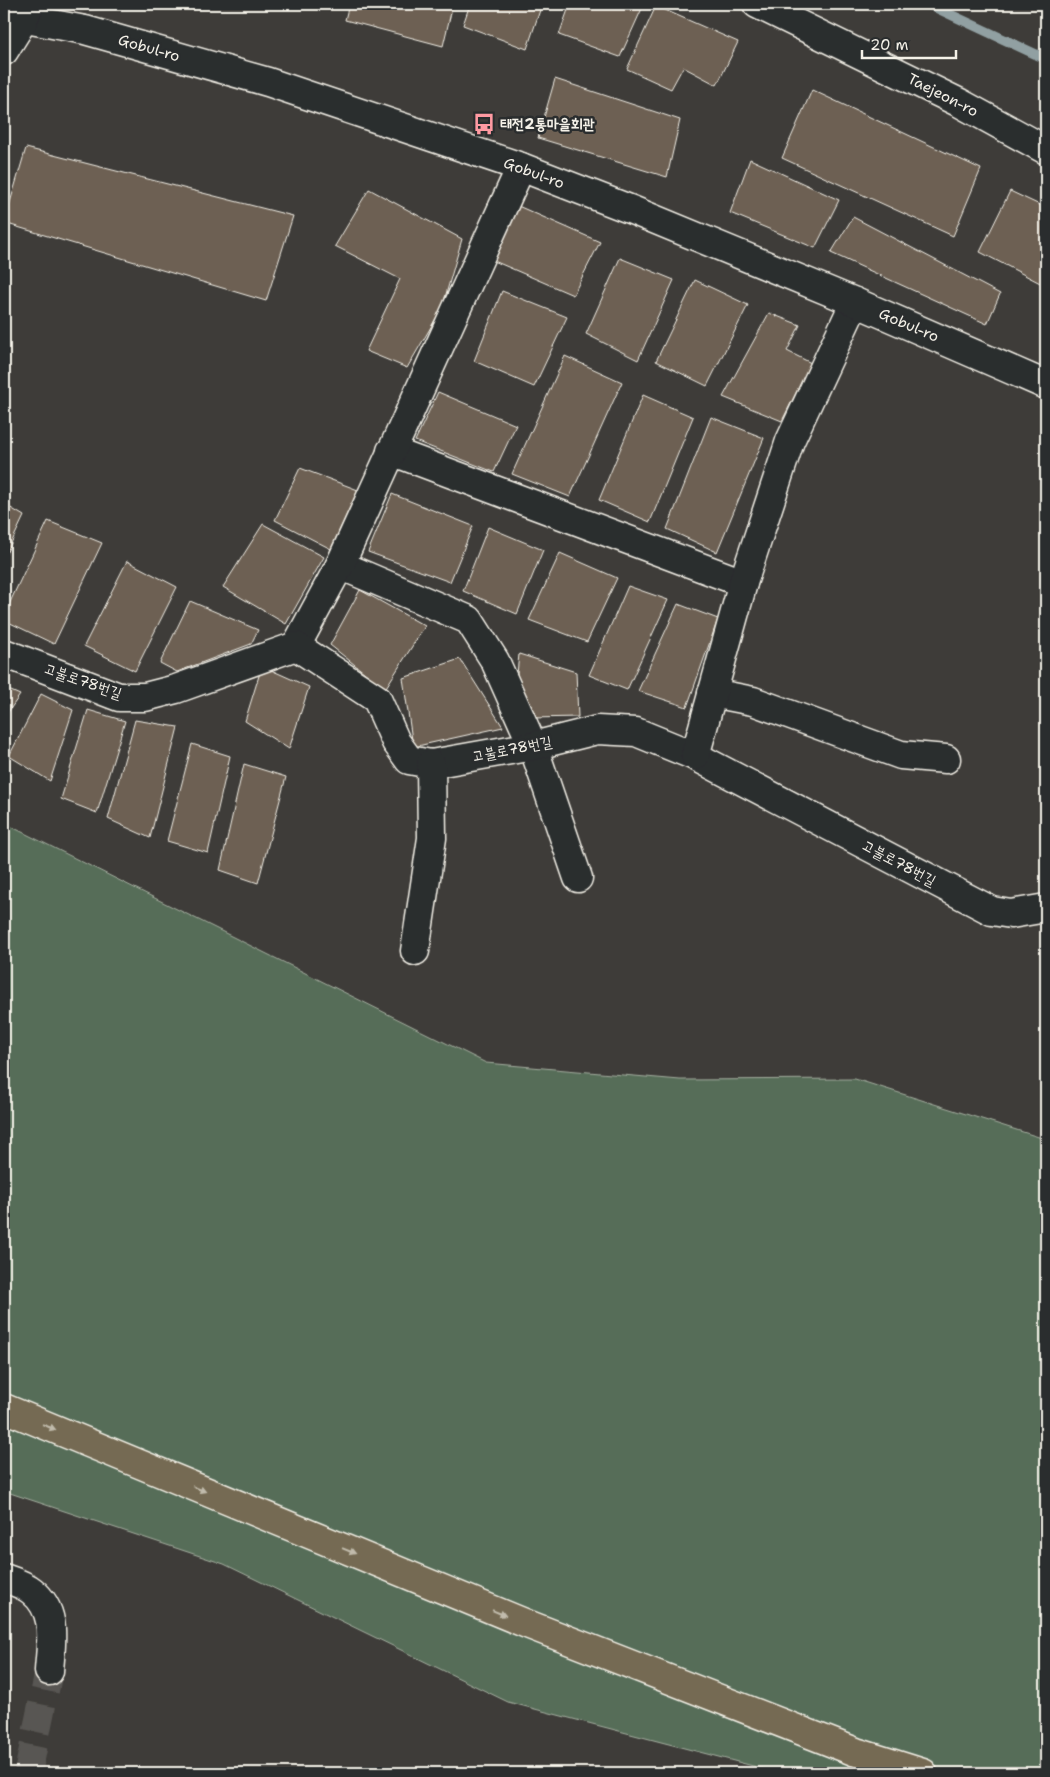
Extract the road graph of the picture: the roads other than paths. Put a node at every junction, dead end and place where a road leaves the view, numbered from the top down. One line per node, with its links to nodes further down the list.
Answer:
1 (757, 4): 4 (street, Taejeon-ro)
2 (19, 13): 3 (street); 5 (street, Gobul-ro)
3 (4, 51)
4 (1046, 150)
5 (521, 167): 6 (street, Gobul-ro); 8 (street)
6 (855, 302): 7 (street, Gobul-ro); 10 (street)
7 (1046, 385)
8 (392, 451): 9 (street); 10 (street)
9 (340, 565): 11 (street); 14 (street)
10 (743, 583): 13 (street)
11 (296, 646): 12 (street, 고불로78번길); 17 (street, 고불로78번길)
12 (4, 653)
13 (712, 693): 15 (street); 16 (street)
14 (533, 746): 15 (street, 고불로78번길); 17 (street, 고불로78번길); 18 (street)
15 (695, 756): 19 (street, 고불로78번길)
16 (946, 759)
17 (430, 764): 20 (street)
18 (578, 878)
19 (1046, 908)
20 (415, 951)
21 (4, 1408): 24 (highway, one-way to 24)
22 (4, 1578): 23 (street)
23 (49, 1670)
24 (923, 1773)

